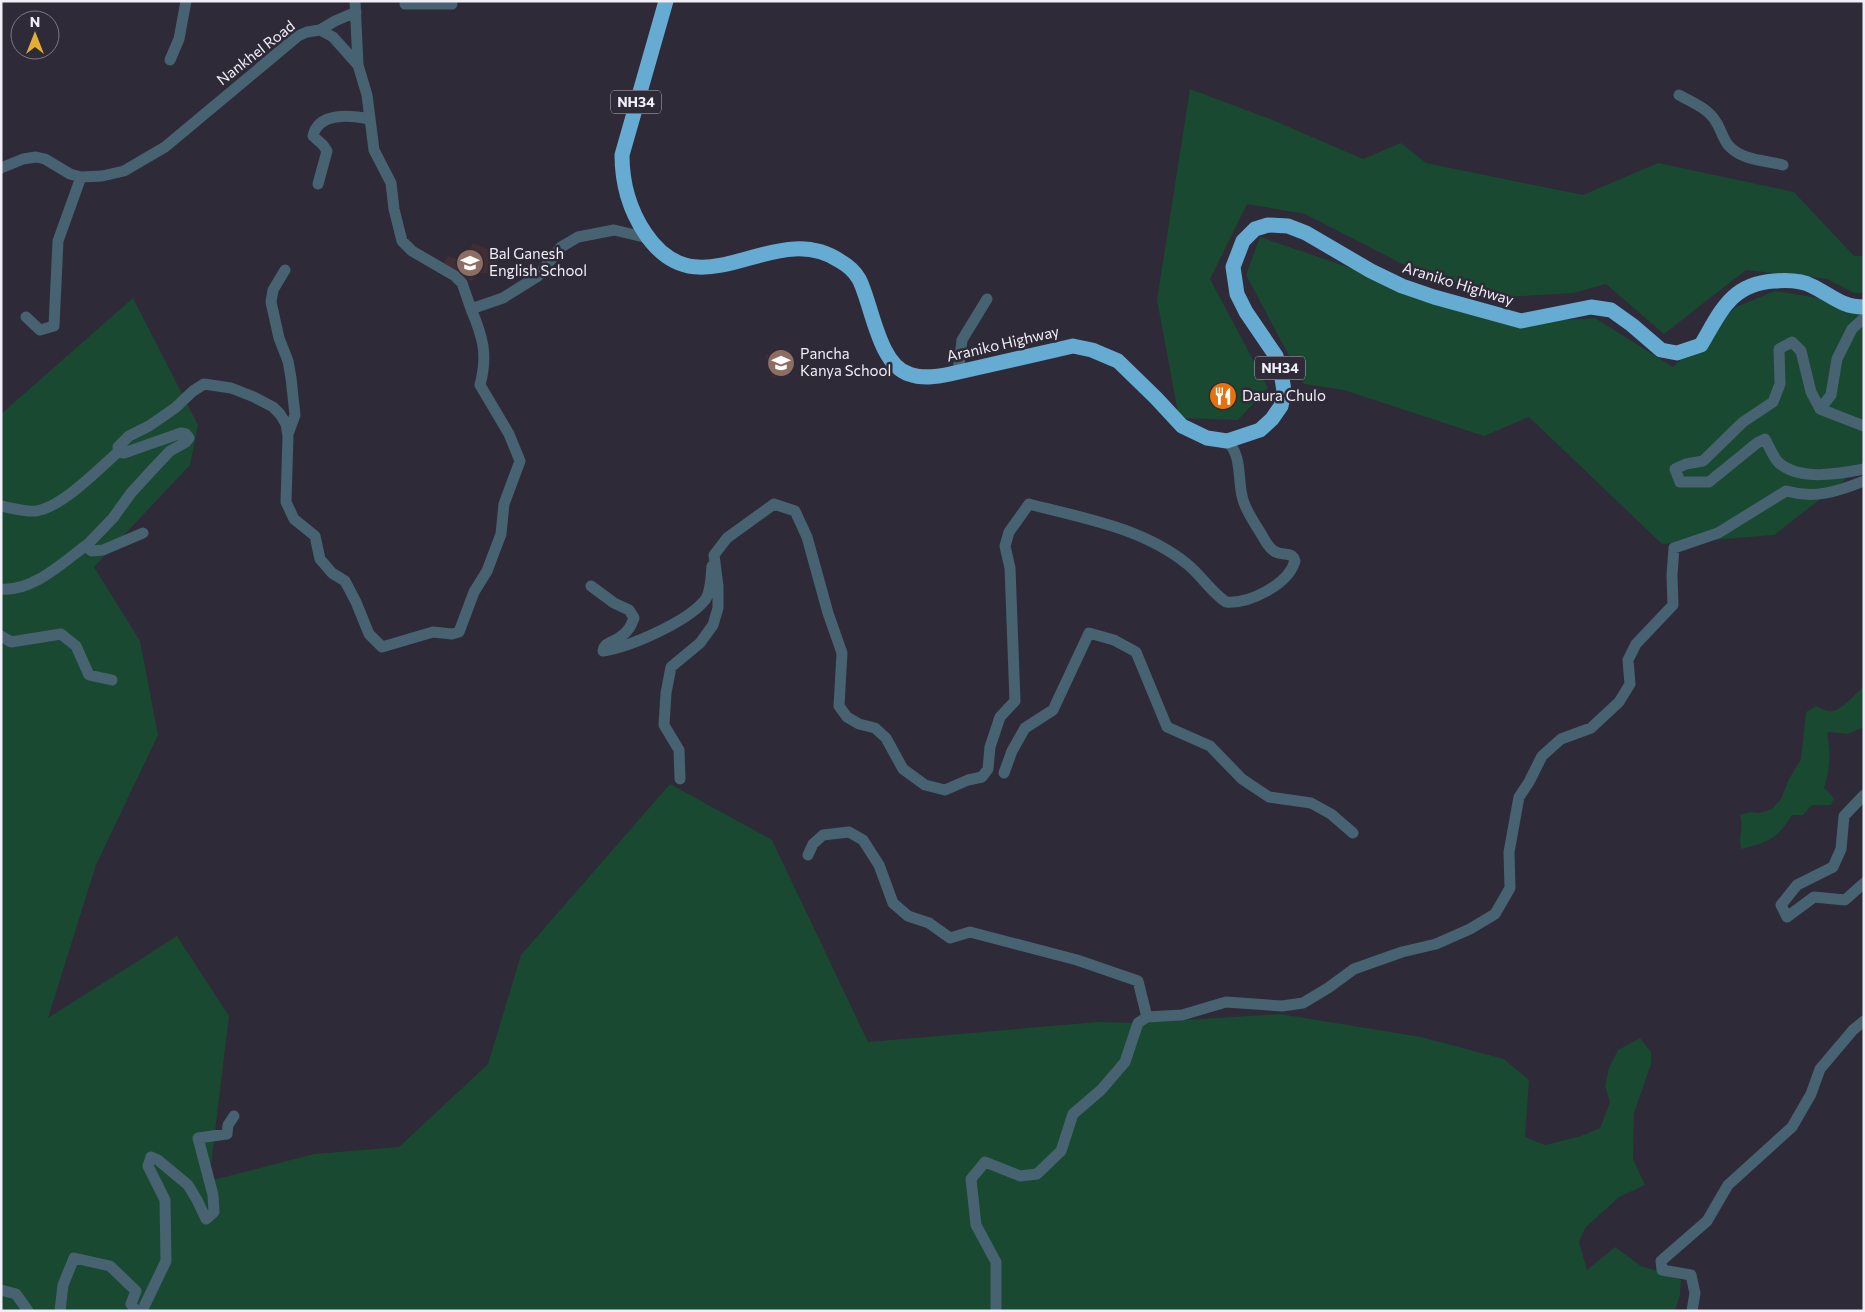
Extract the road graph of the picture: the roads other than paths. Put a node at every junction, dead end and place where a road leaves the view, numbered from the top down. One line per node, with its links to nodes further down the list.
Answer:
1 (186, 1): 7 (street)
2 (405, 1): 4 (street)
3 (666, 1): 15 (highway, Araniko Highway / NH34)
4 (452, 4)
5 (356, 7): 6 (street); 8 (street)
6 (320, 30): 8 (street, Nankhel Road); 13 (street, Nankhel Road)
7 (170, 60)
8 (358, 65): 10 (street, Nankhel Road)
9 (1679, 95): 11 (street)
10 (369, 120): 14 (street); 19 (street, Nankhel Road)
11 (1783, 165)
12 (1, 168): 13 (street, Nankhel Road)
13 (81, 177): 20 (street)
14 (318, 184)
15 (648, 238): 19 (street); 22 (highway, Araniko Highway / NH34)
16 (285, 270): 25 (street)
17 (987, 299): 22 (street)
18 (1864, 307): 26 (highway, Araniko Highway / NH34)
19 (471, 309): 25 (street, Nankhel Road)
20 (26, 317)
21 (1864, 318): 23 (street)
22 (958, 373): 26 (highway, Araniko Highway / NH34)
23 (1820, 409): 24 (street); 28 (street)
24 (1864, 426)
25 (288, 436): 27 (street)
26 (1227, 441): 33 (street)
27 (118, 452): 30 (street); 32 (street)
28 (1864, 469)
29 (1864, 481): 44 (street)
30 (1, 506)
31 (143, 533): 32 (street)
32 (88, 544): 35 (street)
33 (714, 555): 34 (street); 39 (street)
34 (591, 586)
35 (1, 589)
36 (1, 636): 37 (street)
37 (112, 680)
38 (1004, 773): 41 (street)
39 (680, 779)
40 (1864, 795): 43 (street)
41 (1353, 833)
42 (808, 855): 44 (street)
43 (1864, 883)
44 (1146, 1017): 52 (street)
45 (1864, 1021): 53 (street)
46 (234, 1116): 51 (street)
47 (1, 1290): 48 (street)
48 (28, 1311)
49 (60, 1311): 50 (street)
50 (136, 1311)
51 (142, 1311)
52 (996, 1311)
53 (1692, 1311)

